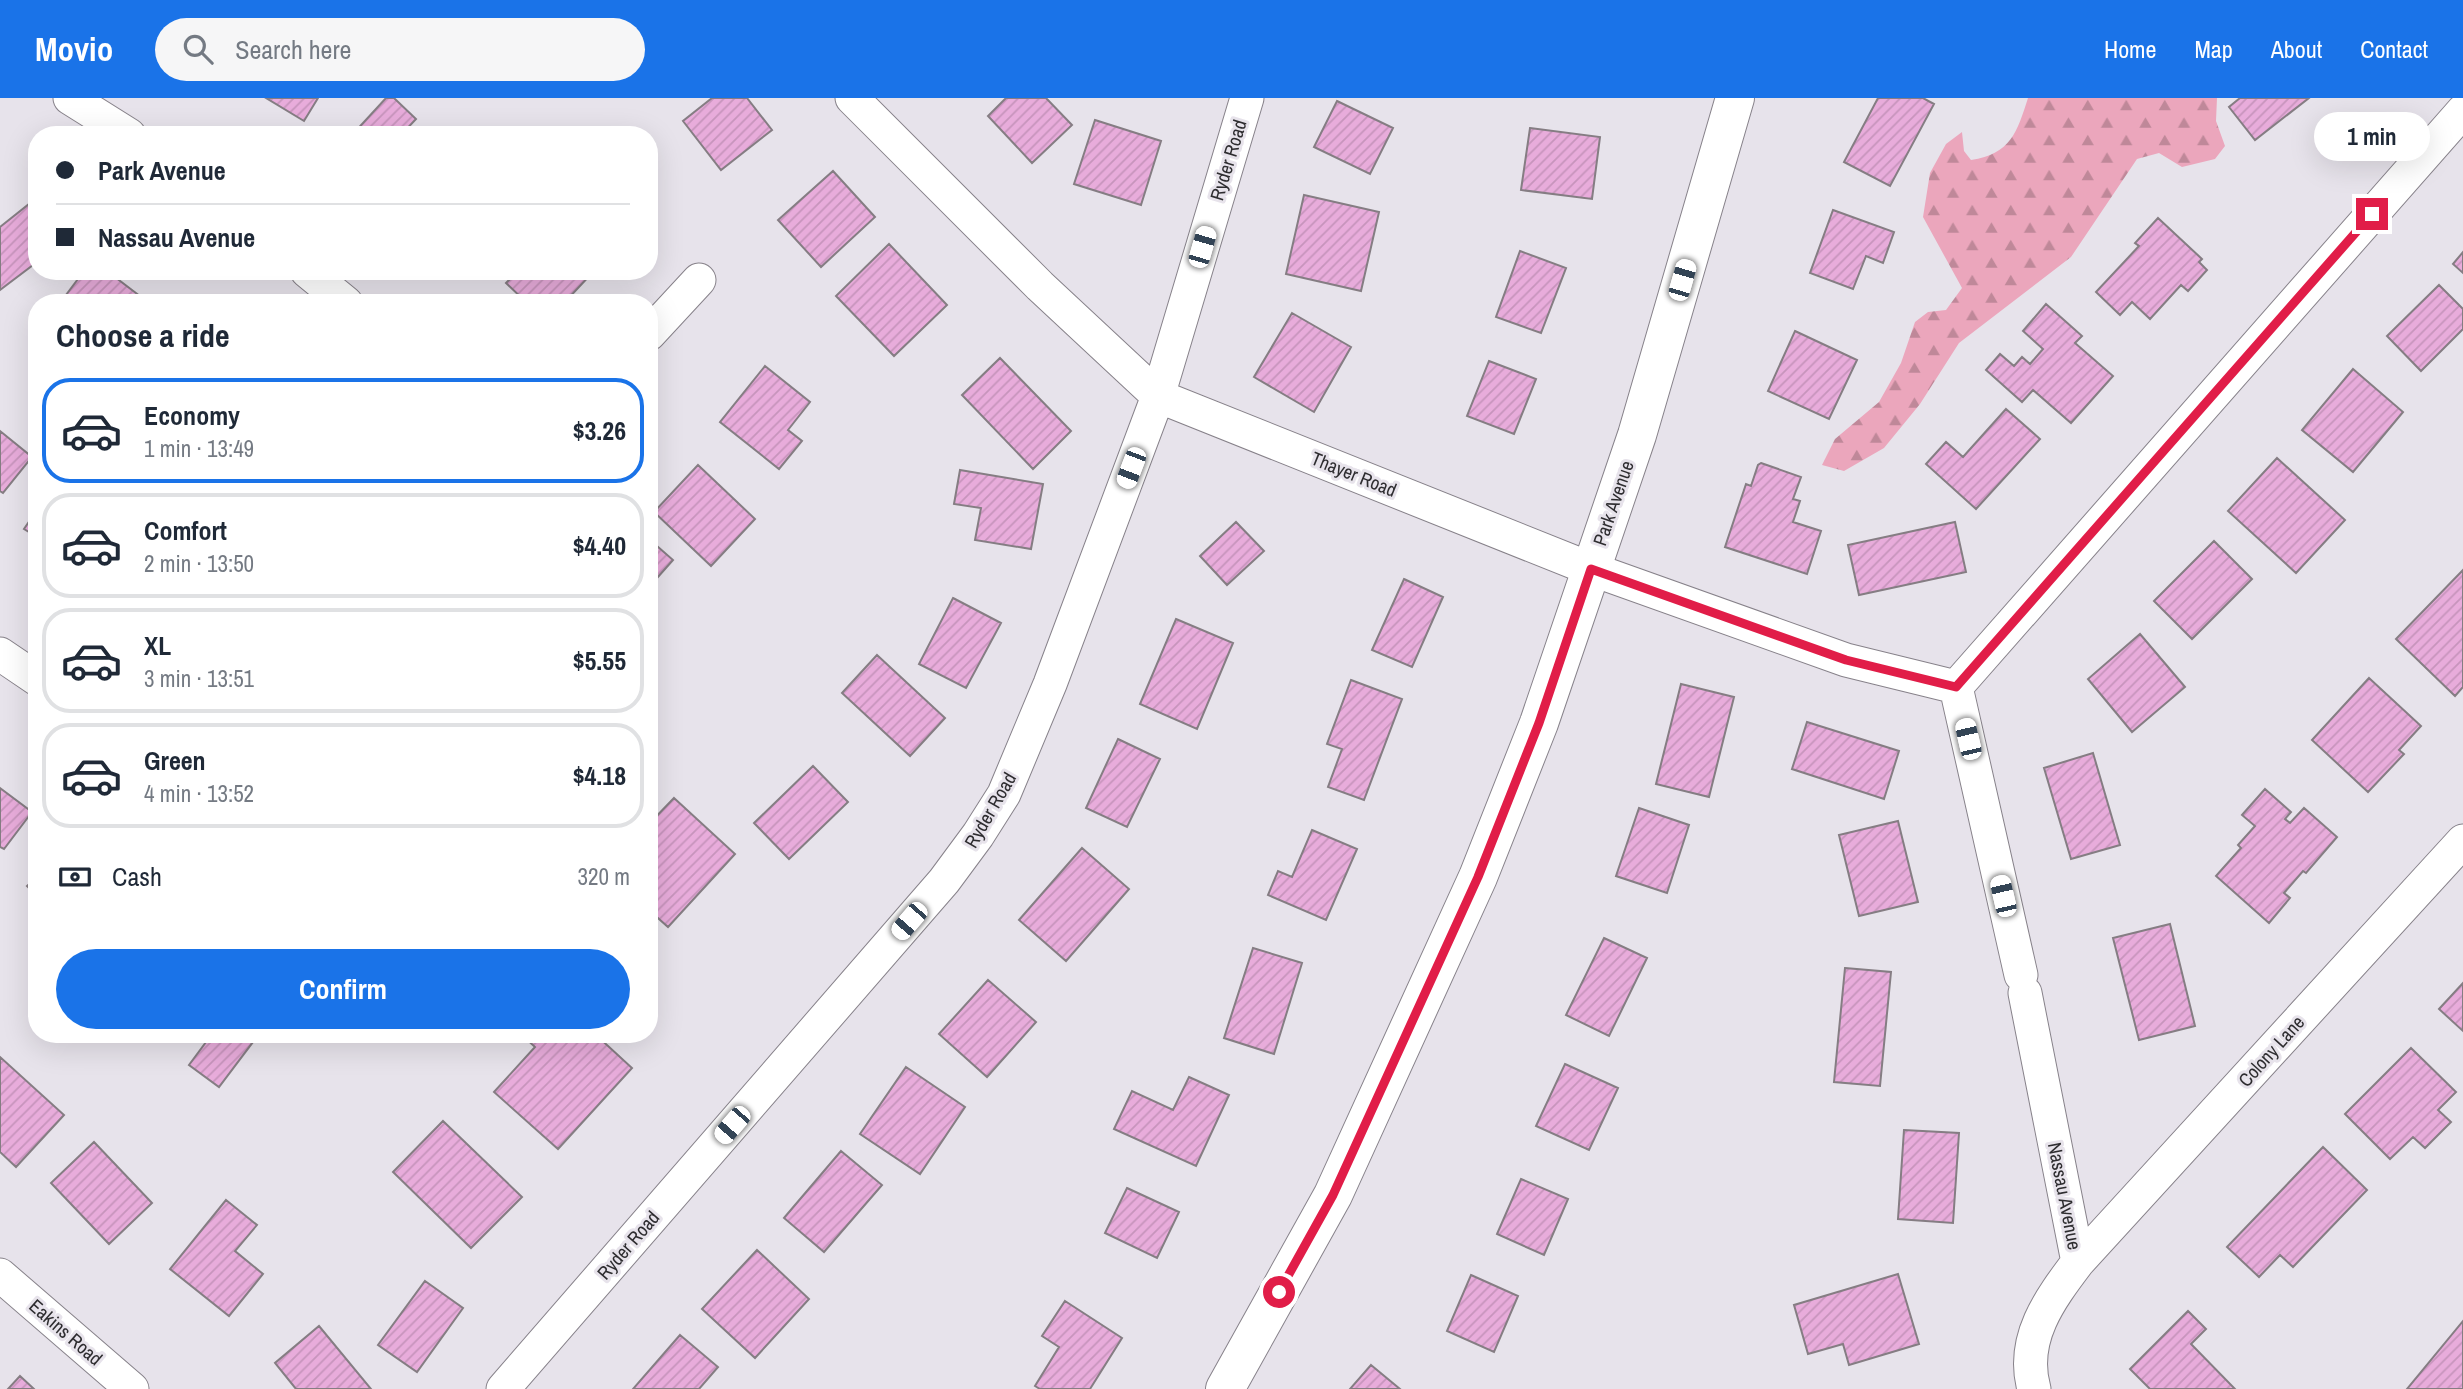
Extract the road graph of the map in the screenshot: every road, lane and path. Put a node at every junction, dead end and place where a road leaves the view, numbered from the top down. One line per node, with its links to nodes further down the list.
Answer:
1 (70, 98): 6 (street)
2 (852, 98): 11 (street, Thayer Road)
3 (1247, 98): 11 (street, Ryder Road)
4 (1735, 98): 12 (street, Park Avenue)
5 (2463, 111): 15 (street)
6 (115, 126)
7 (318, 280): 9 (street)
8 (699, 280): 10 (street)
9 (335, 294)
10 (658, 324)
11 (1158, 396): 12 (street, Thayer Road); 20 (street, Ryder Road)
12 (1591, 569): 15 (street, Thayer Road); 21 (street, Park Avenue)
13 (0, 654): 14 (street)
14 (28, 673)
15 (1956, 687): 17 (street, Nassau Avenue)
16 (2463, 841): 17 (street, Colony Lane)
17 (2078, 1262): 22 (street, Nassau Avenue)
18 (0, 1275): 19 (street, Eakins Road)
19 (132, 1389)
20 (503, 1389)
21 (1225, 1389)
22 (2034, 1389)

